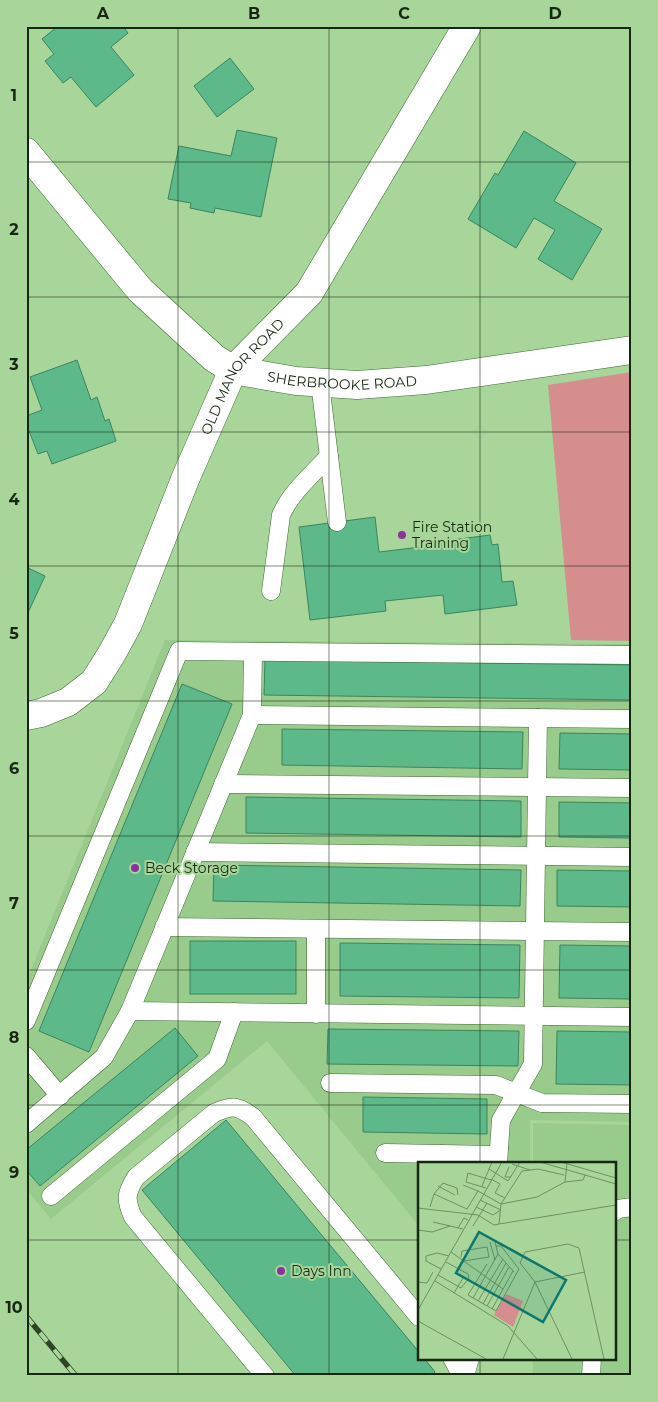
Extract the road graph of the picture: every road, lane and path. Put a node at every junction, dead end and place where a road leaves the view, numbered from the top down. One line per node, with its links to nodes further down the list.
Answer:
1 (468, 26): 4 (street, OLD MANOR ROAD)
2 (26, 152): 4 (street, SHERBROOKE ROAD)
3 (632, 350): 5 (street, SHERBROOKE ROAD)
4 (233, 370): 5 (street, SHERBROOKE ROAD); 11 (street, OLD MANOR ROAD)
5 (320, 383): 6 (lane)
6 (329, 456): 7 (lane); 8 (lane)
7 (337, 522)
8 (271, 591)
9 (253, 652): 10 (lane); 12 (lane); 30 (lane)
10 (632, 655)
11 (26, 716)
12 (252, 716): 13 (lane); 15 (lane)
13 (538, 718): 14 (lane); 16 (lane)
14 (632, 719)
15 (223, 784): 16 (lane); 18 (lane)
16 (537, 787): 17 (lane); 19 (lane)
17 (632, 788)
18 (195, 852): 19 (lane); 21 (lane)
19 (536, 856): 20 (lane); 23 (lane)
20 (632, 857)
21 (164, 927): 22 (lane); 25 (lane)
22 (316, 929): 23 (lane); 27 (lane)
23 (535, 931): 24 (lane); 28 (lane)
24 (632, 932)
25 (130, 1012): 26 (lane); 34 (lane)
26 (234, 1012): 27 (lane); 39 (lane)
27 (316, 1014): 28 (lane)
28 (534, 1016): 29 (lane); 33 (lane)
29 (632, 1017)
30 (26, 1021)
31 (26, 1056): 34 (lane)
32 (330, 1083): 33 (lane)
33 (517, 1093): 35 (lane); 38 (lane)
34 (60, 1096): 36 (lane)
35 (632, 1104)
36 (26, 1124)
37 (386, 1154): 38 (lane)
38 (498, 1159)
39 (51, 1196)
40 (632, 1207): 41 (lane)
41 (616, 1210)
42 (418, 1316): 46 (lane)
43 (453, 1360): 47 (lane)
44 (469, 1360): 48 (lane)
45 (592, 1360): 49 (lane)
46 (265, 1376)
47 (460, 1376)
48 (465, 1376)
49 (592, 1376)

